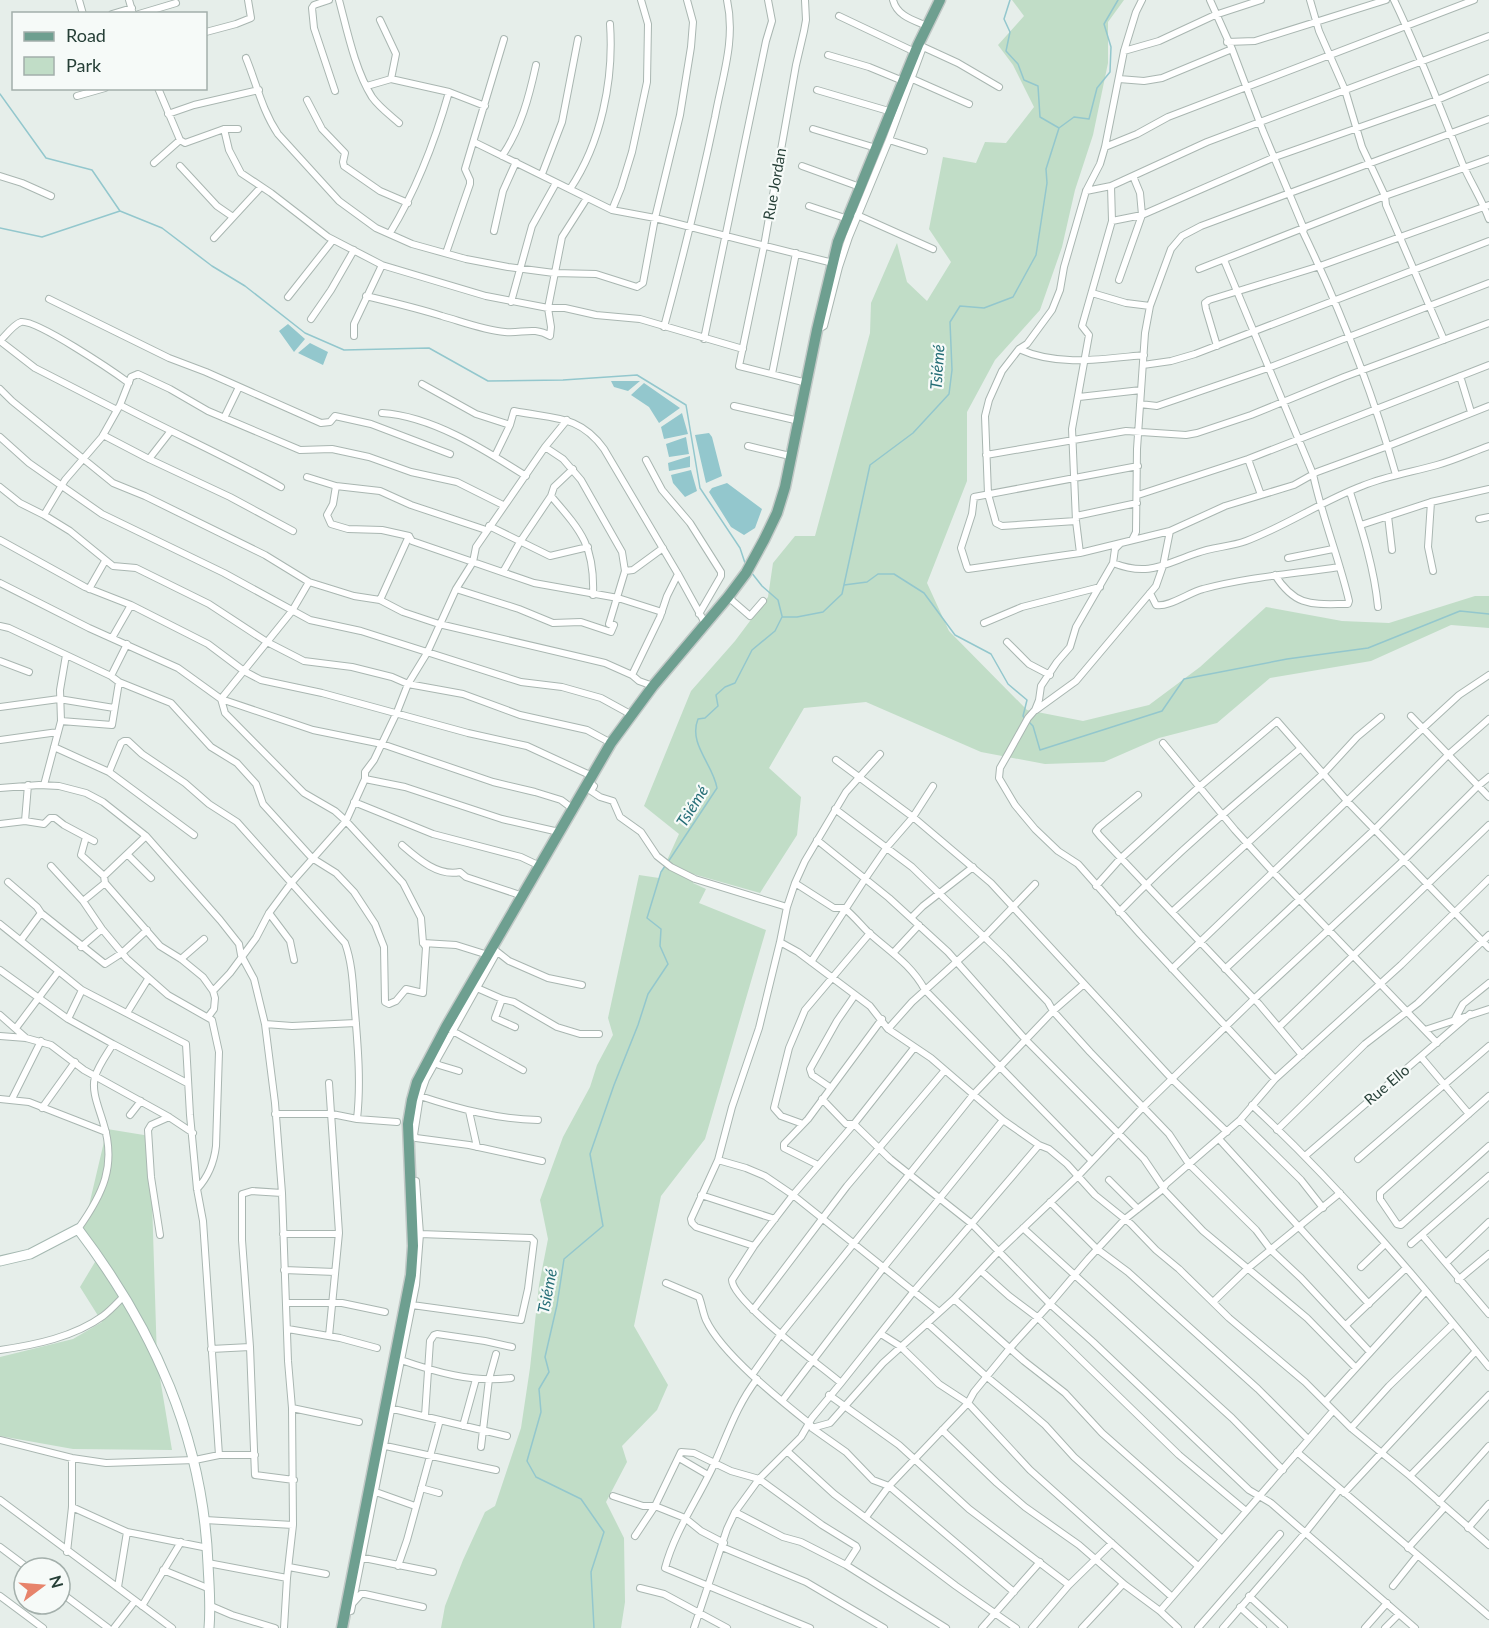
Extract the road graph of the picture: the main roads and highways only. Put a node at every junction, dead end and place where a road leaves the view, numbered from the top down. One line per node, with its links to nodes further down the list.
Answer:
1 (939, 0): 2 (main road)
2 (342, 1628)

